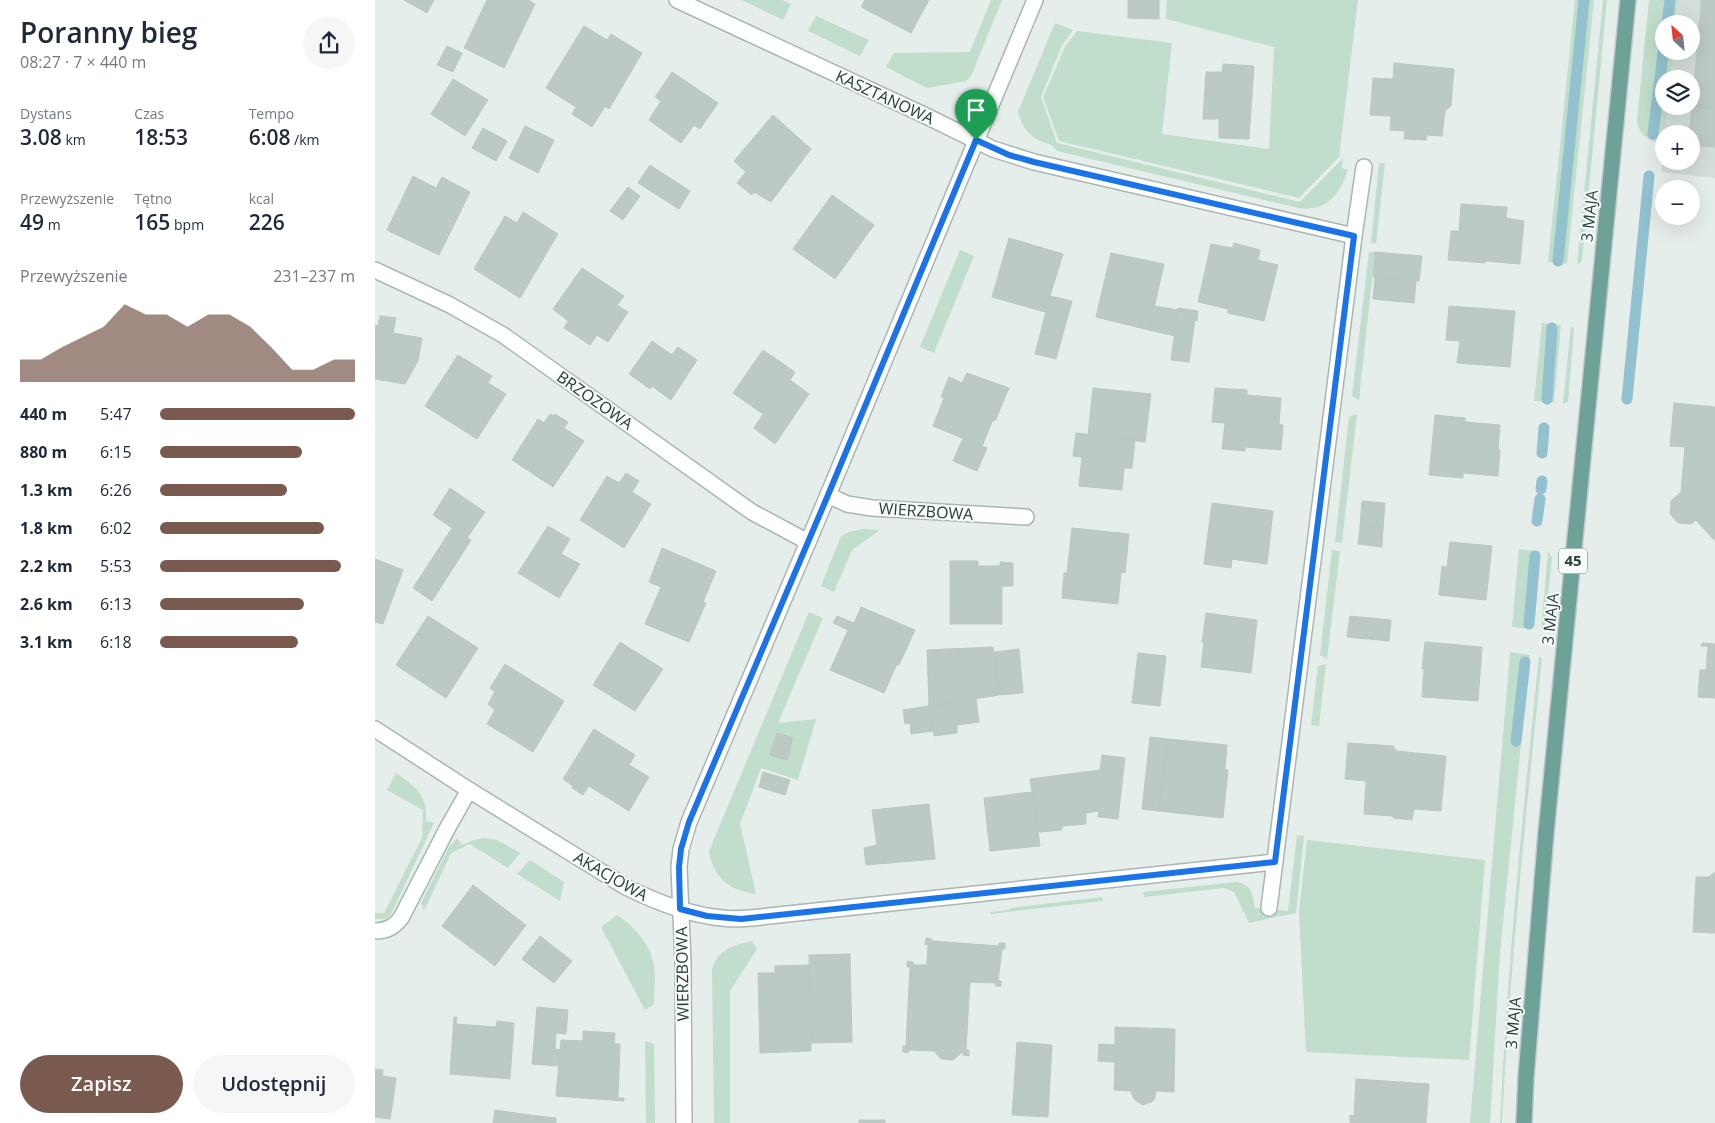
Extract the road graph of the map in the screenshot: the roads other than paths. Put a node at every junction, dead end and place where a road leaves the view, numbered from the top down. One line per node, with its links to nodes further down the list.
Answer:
1 (677, 0): 4 (street, KASZTANOWA)
2 (1035, 0): 4 (street, WIERZBOWA)
3 (1628, 0): 18 (main road, 3 MAJA / 45)
4 (976, 140): 6 (street, KASZTANOWA); 8 (street, WIERZBOWA)
5 (1364, 167): 6 (street)
6 (1354, 236): 13 (street)
7 (375, 270): 10 (street, BRZOZOWA)
8 (828, 495): 9 (street, WIERZBOWA); 10 (street, WIERZBOWA)
9 (1026, 517)
10 (808, 542): 15 (street, WIERZBOWA)
11 (375, 729): 12 (street, AKACJOWA)
12 (469, 790): 15 (street, AKACJOWA); 16 (street)
13 (1275, 862): 14 (street); 15 (street, AKACJOWA)
14 (1269, 908)
15 (680, 909): 17 (street, WIERZBOWA)
16 (375, 931)
17 (684, 1123)
18 (1524, 1123)

